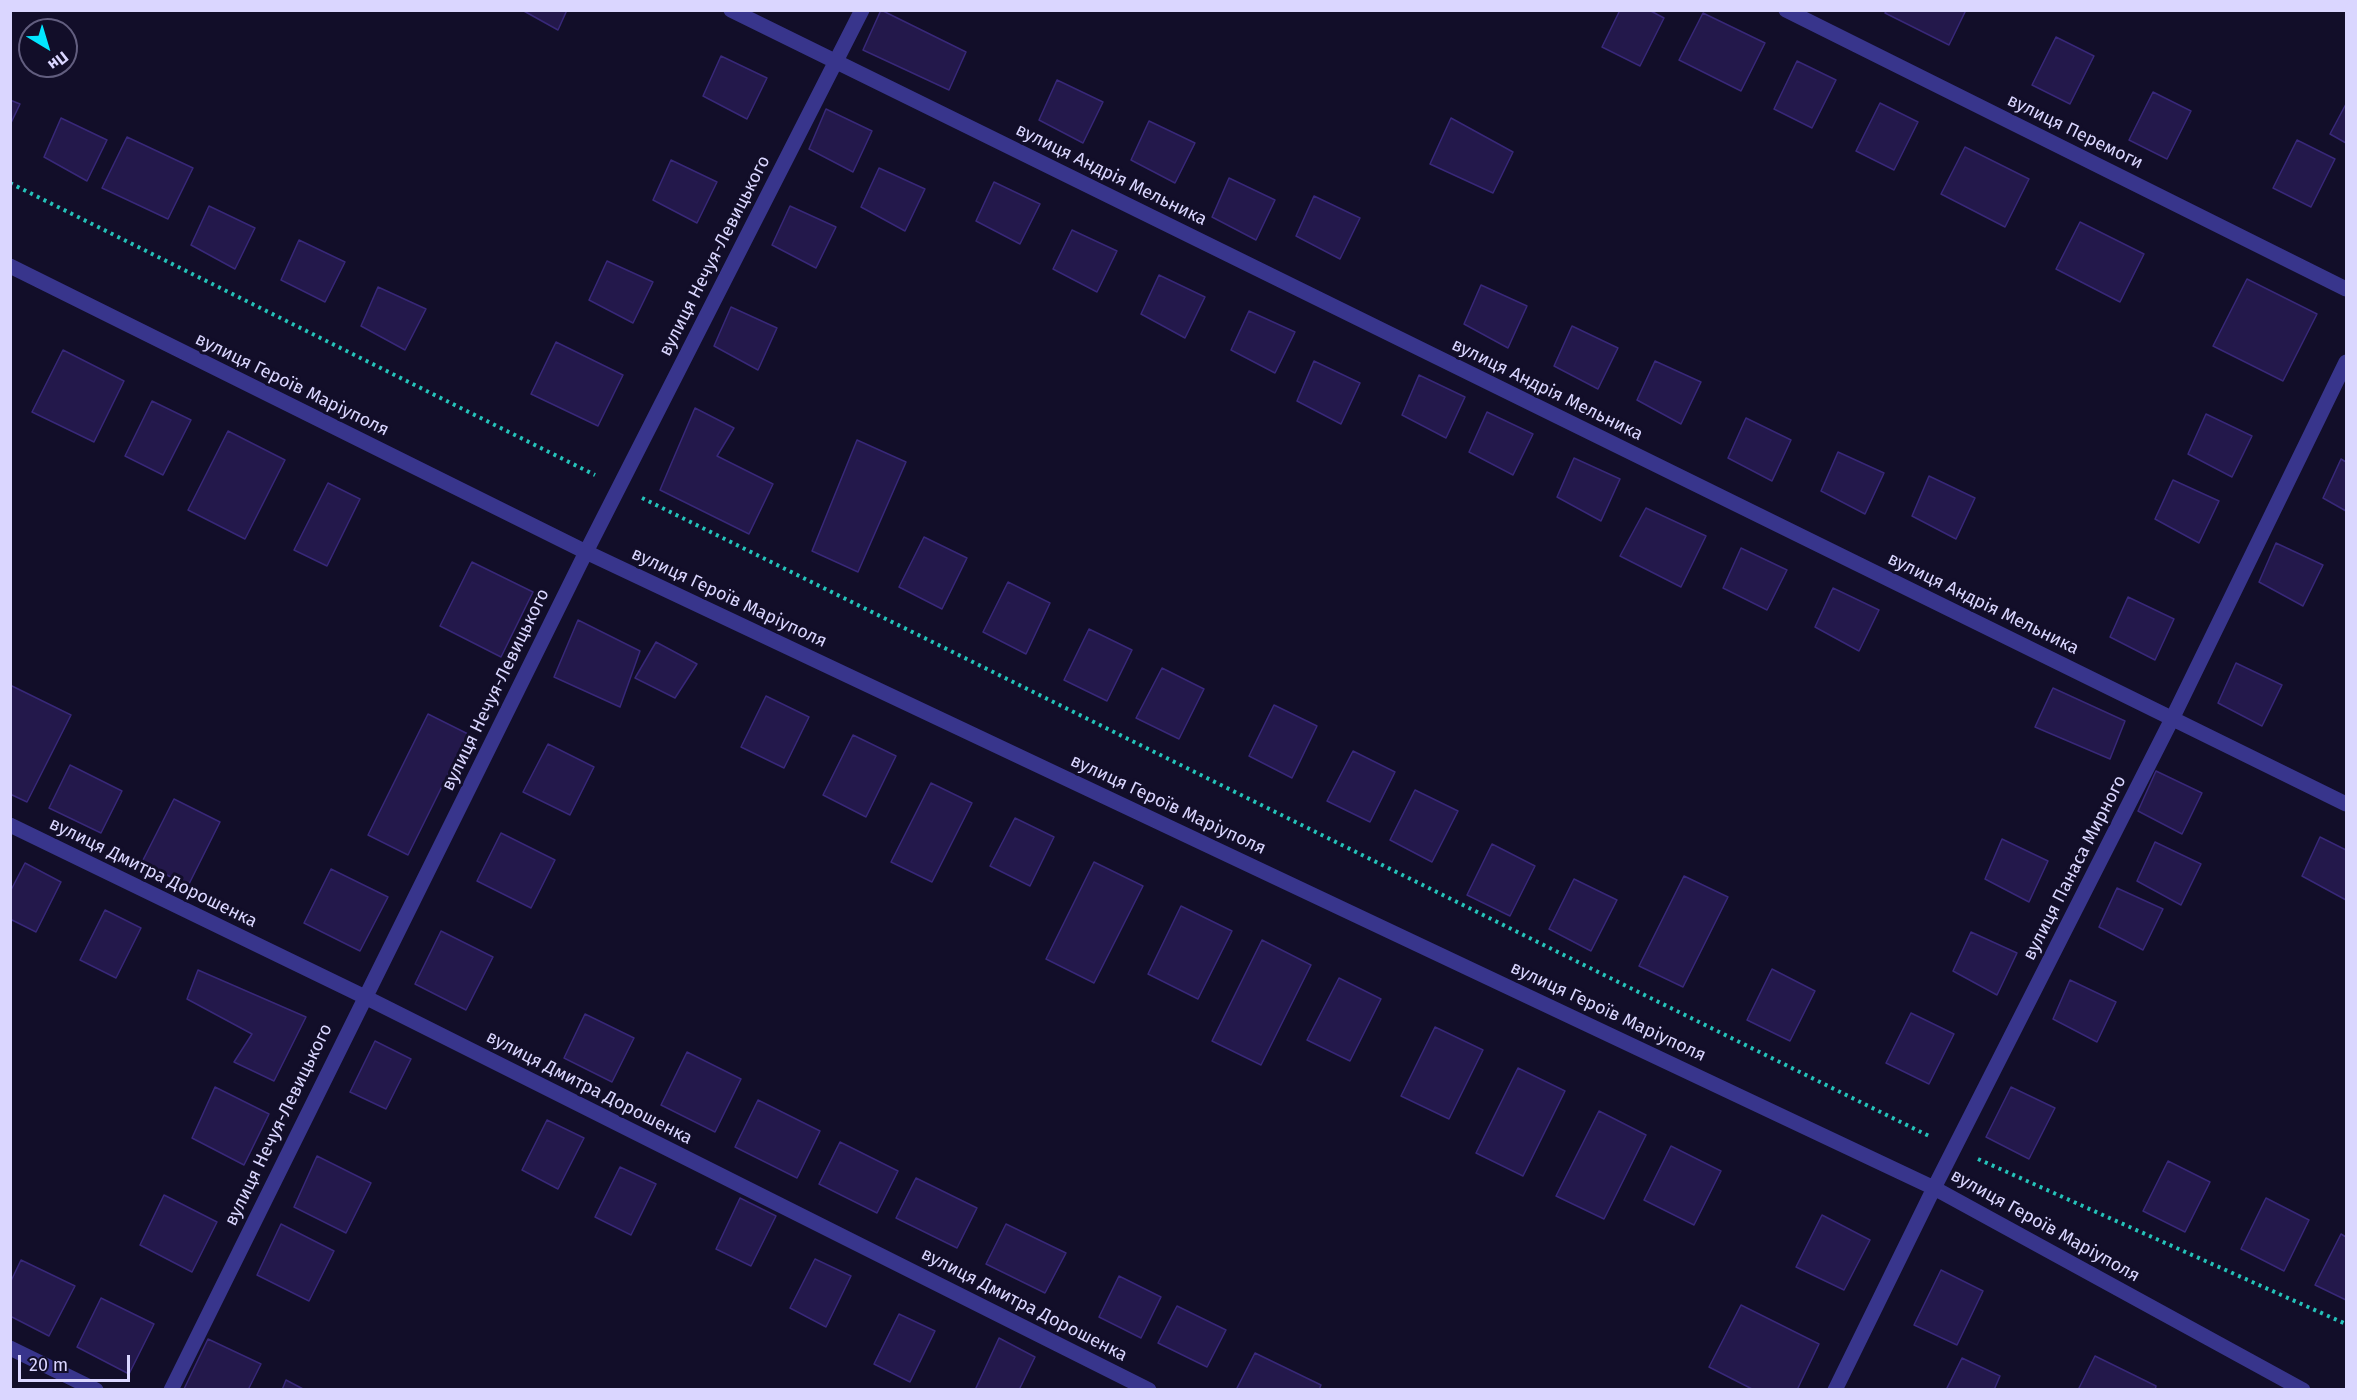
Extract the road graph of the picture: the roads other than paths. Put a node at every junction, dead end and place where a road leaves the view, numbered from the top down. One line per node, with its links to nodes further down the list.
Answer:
1 (731, 10): 4 (street, вулиця Андрія Мельника)
2 (862, 10): 4 (street, вулиця Нечуя-Левицького)
3 (1786, 10): 6 (street, вулиця Перемоги)
4 (836, 62): 8 (street, вулиця Нечуя-Левицького); 9 (street, вулиця Андрія Мельника)
5 (10, 266): 8 (street, вулиця Героїв Маріуполя)
6 (2346, 289)
7 (2346, 362): 9 (street, вулиця Панаса Мирного)
8 (586, 552): 12 (street, вулиця Нечуя-Левицького); 13 (street, вулиця Героїв Маріуполя)
9 (2172, 718): 10 (street, вулиця Андрія Мельника); 13 (street, вулиця Панаса Мирного)
10 (2346, 804)
11 (10, 825): 12 (street, вулиця Дмитра Дорошенка)
12 (364, 997): 16 (street, вулиця Нечуя-Левицького); 17 (street, вулиця Дмитра Дорошенка)
13 (1934, 1188): 18 (street, вулиця Панаса Мирного); 19 (street, вулиця Героїв Маріуполя)
14 (10, 1348): 15 (street)
15 (96, 1389)
16 (171, 1389)
17 (1149, 1389)
18 (1835, 1389)
19 (2303, 1389)

